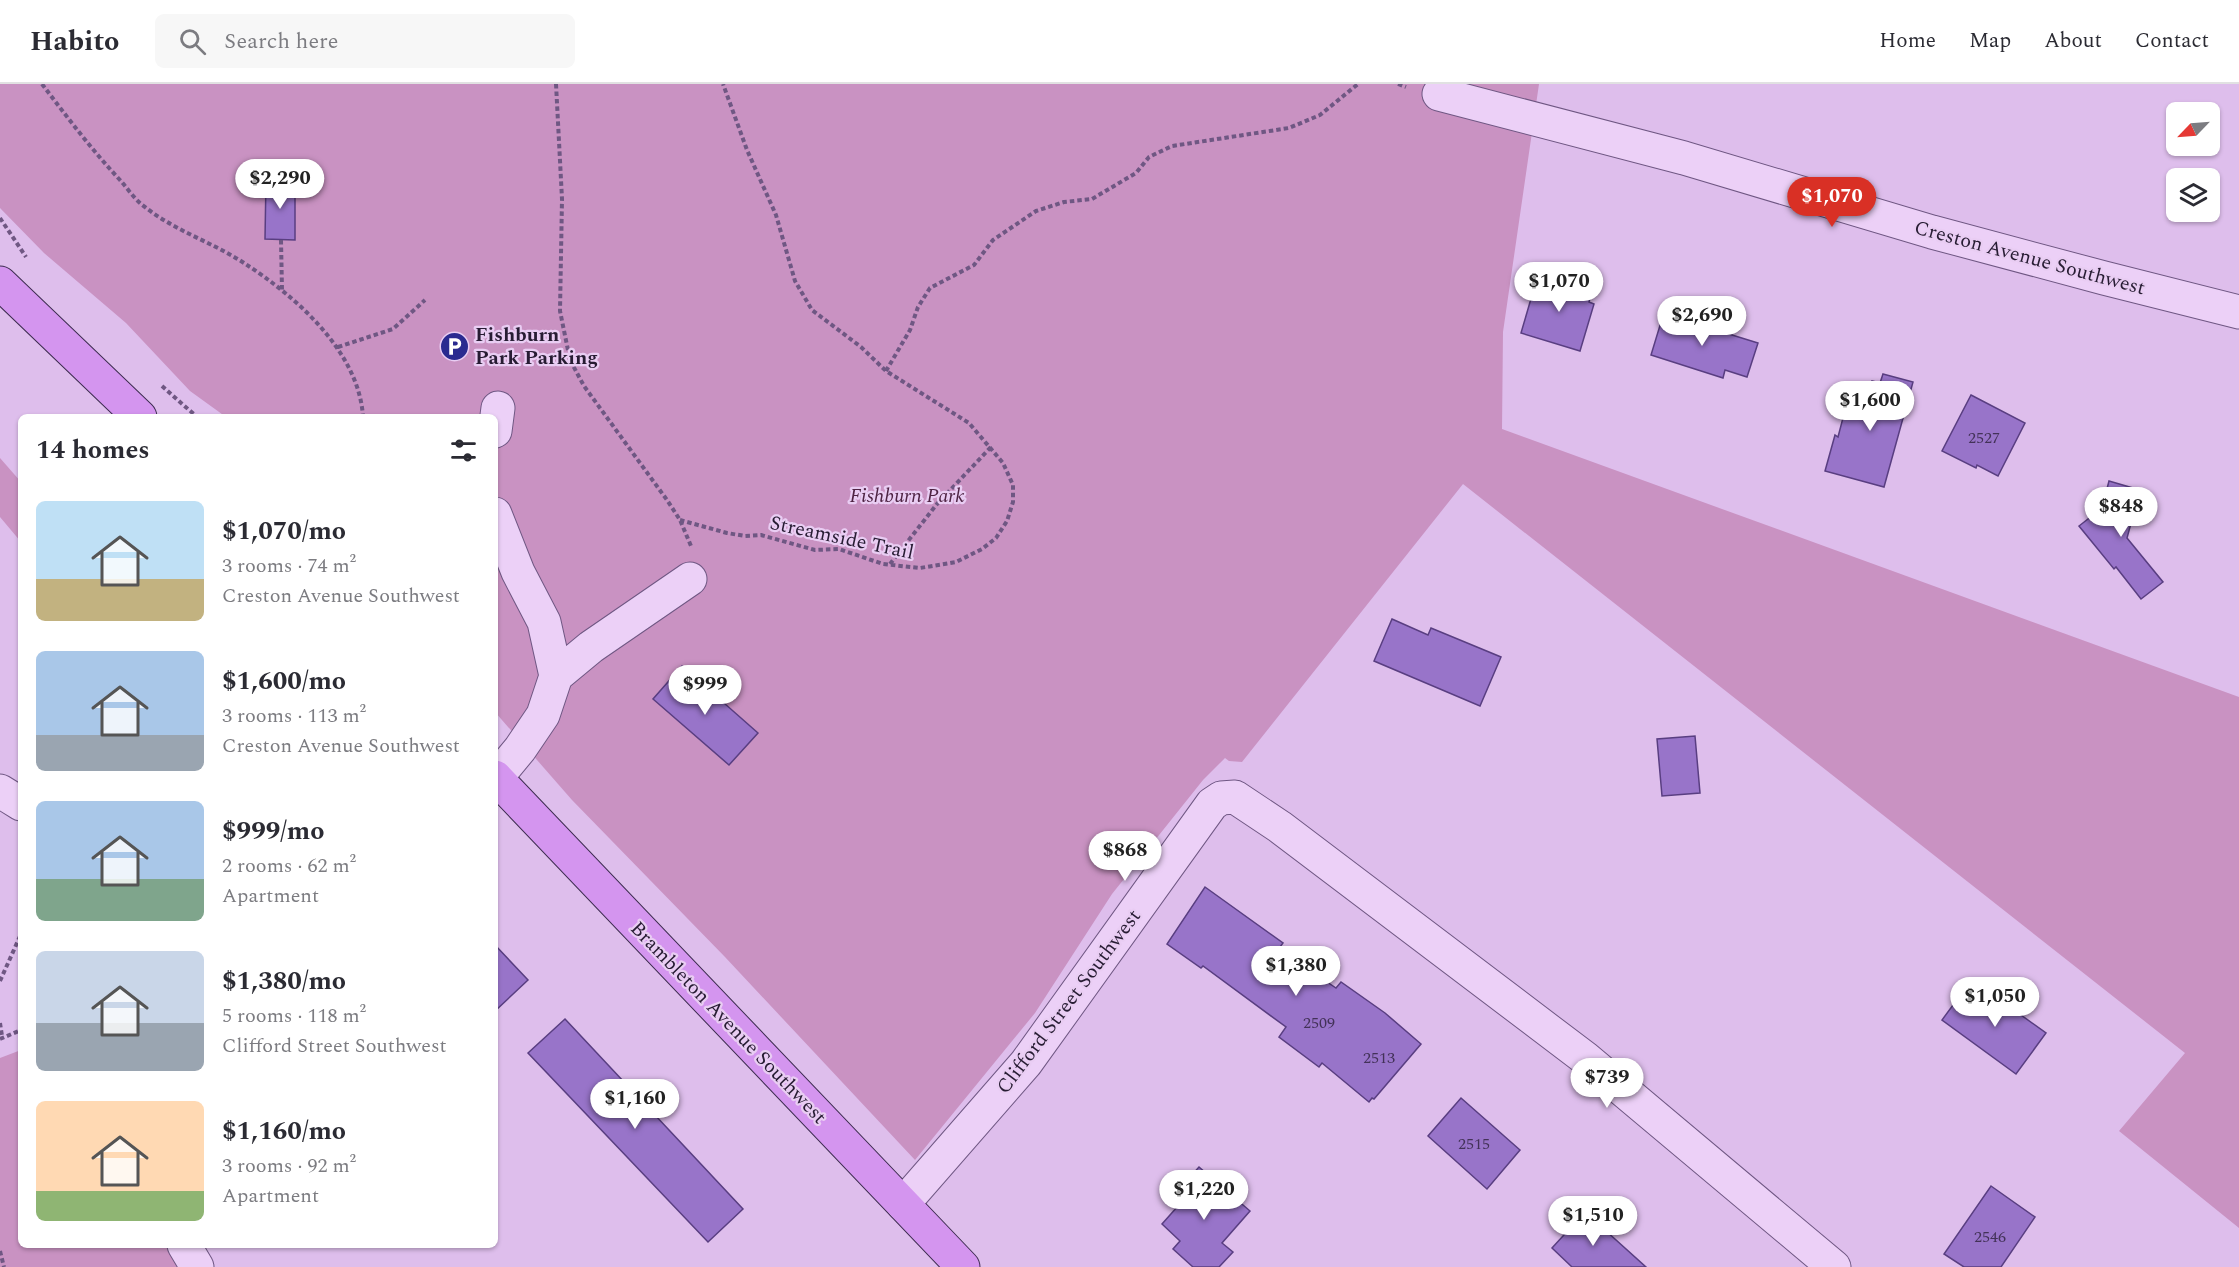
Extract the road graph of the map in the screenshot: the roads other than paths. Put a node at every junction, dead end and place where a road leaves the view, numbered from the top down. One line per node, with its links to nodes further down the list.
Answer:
1 (1439, 94): 3 (street, Creston Avenue Southwest)
2 (0, 283): 4 (main road)
3 (2239, 312)
4 (137, 414)
5 (498, 522): 7 (street)
6 (690, 579): 7 (street)
7 (556, 676): 8 (street)
8 (498, 775)
9 (498, 781): 12 (main road, Brambleton Avenue Southwest)
10 (0, 791): 11 (street)
11 (18, 802)
12 (903, 1204): 15 (main road, Brambleton Avenue Southwest); 16 (street, Clifford Street Southwest)
13 (186, 1248): 14 (street)
14 (197, 1267)
15 (963, 1267)
16 (1834, 1267)

